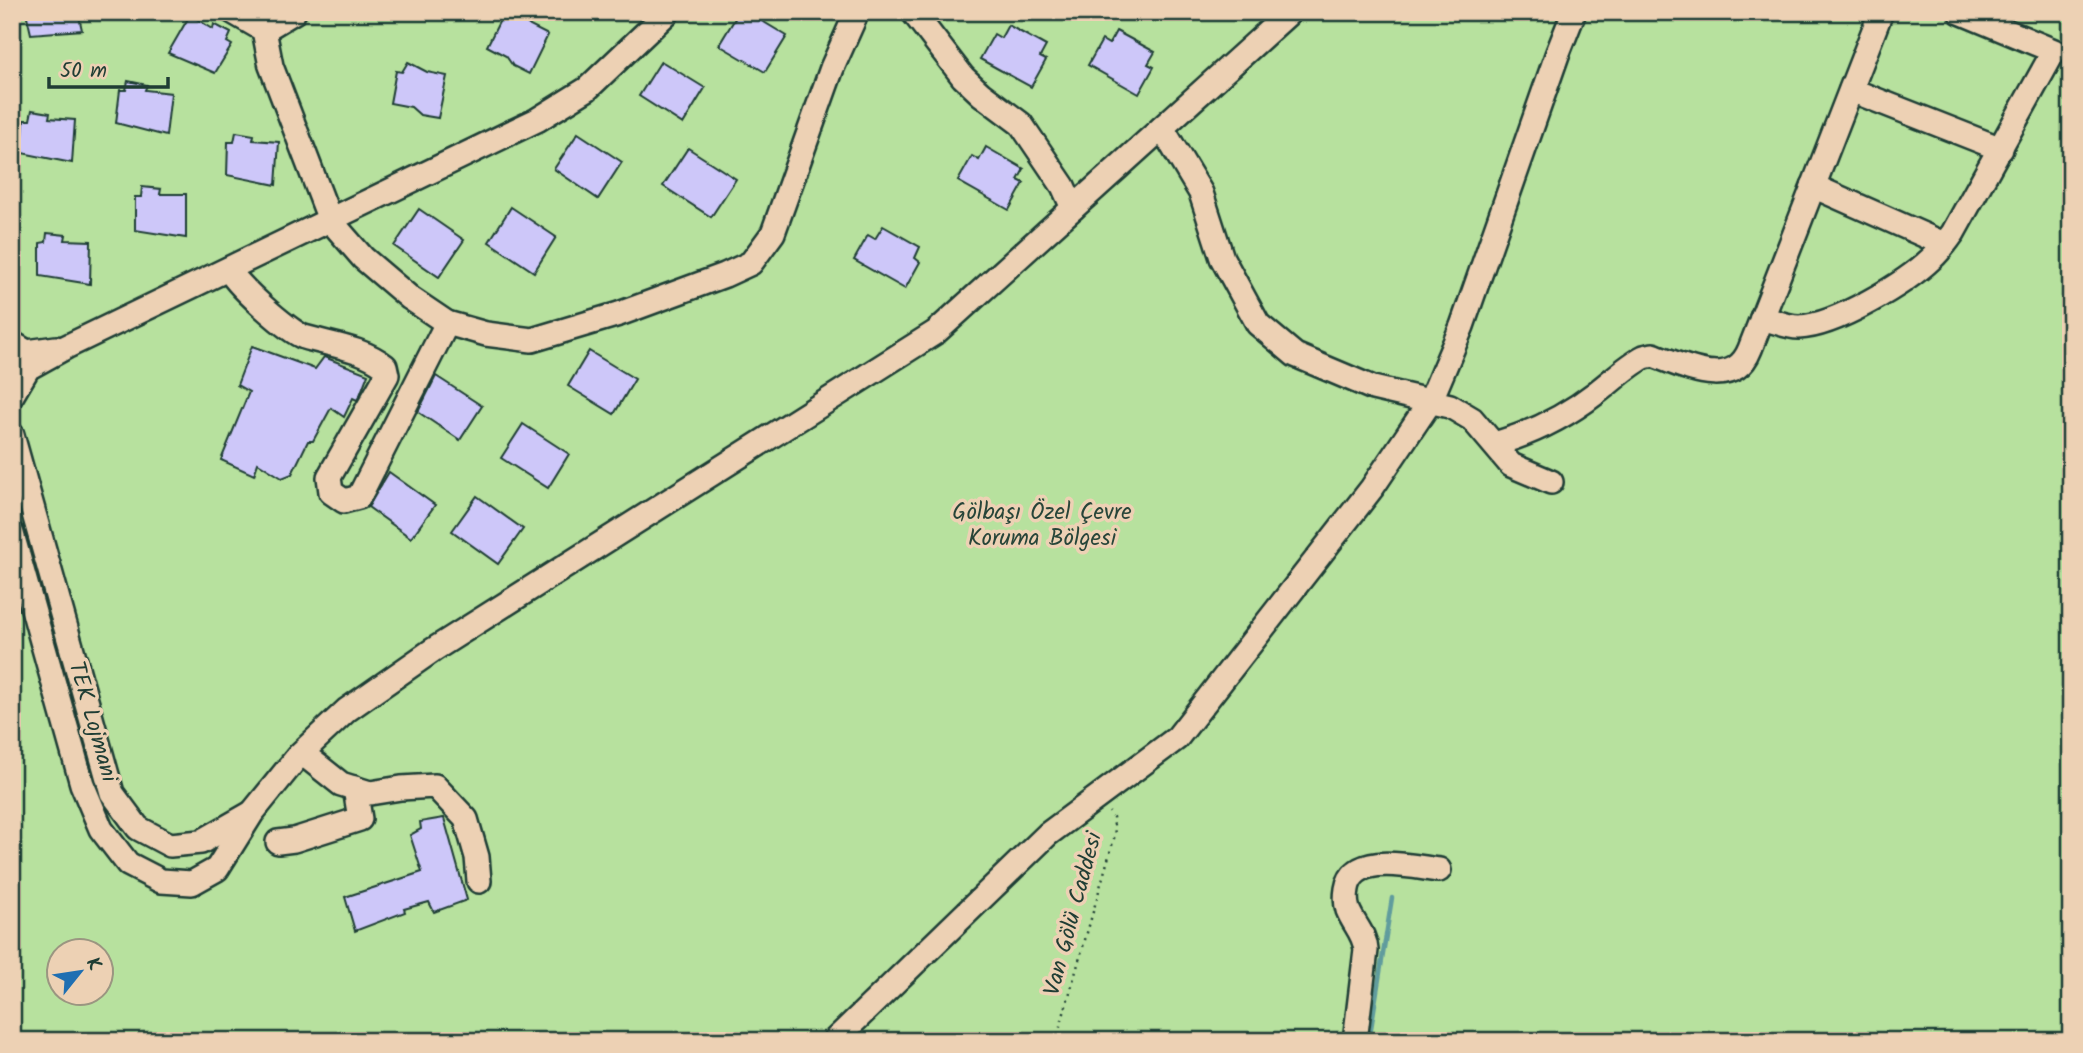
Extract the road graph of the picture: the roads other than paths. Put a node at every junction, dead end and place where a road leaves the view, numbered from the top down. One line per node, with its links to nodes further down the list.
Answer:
1 (233, 12): 10 (street)
2 (295, 12): 10 (street)
3 (668, 12): 16 (street)
4 (857, 12): 20 (street)
5 (913, 12): 15 (street)
6 (1290, 12): 12 (street)
7 (1574, 12): 23 (street)
8 (1881, 12): 11 (street)
9 (1960, 12): 13 (street)
10 (264, 30): 16 (street)
11 (1851, 90): 13 (street); 14 (street)
12 (1162, 128): 15 (street); 23 (street)
13 (2001, 149): 17 (street)
14 (1813, 186): 17 (street); 19 (street)
15 (1073, 208): 30 (street)
16 (330, 220): 18 (street); 20 (street)
17 (1944, 244): 19 (street)
18 (229, 269): 21 (street); 25 (street)
19 (1762, 318): 26 (street)
20 (447, 323): 27 (street)
21 (18, 357): 22 (street)
22 (12, 395)
23 (1430, 401): 26 (street); 36 (street)
24 (12, 435): 32 (street, TEK Lojmani)
25 (348, 441): 27 (street); 27 (street)
26 (1494, 444): 28 (street)
27 (381, 455)
28 (1550, 482)
29 (12, 534): 32 (street, TEK Lojmani)
30 (302, 753): 31 (street); 32 (street)
31 (355, 788): 33 (street); 35 (street)
32 (252, 813)
33 (278, 842)
34 (1439, 870): 37 (street)
35 (479, 881)
36 (834, 1041)
37 (1355, 1041)

